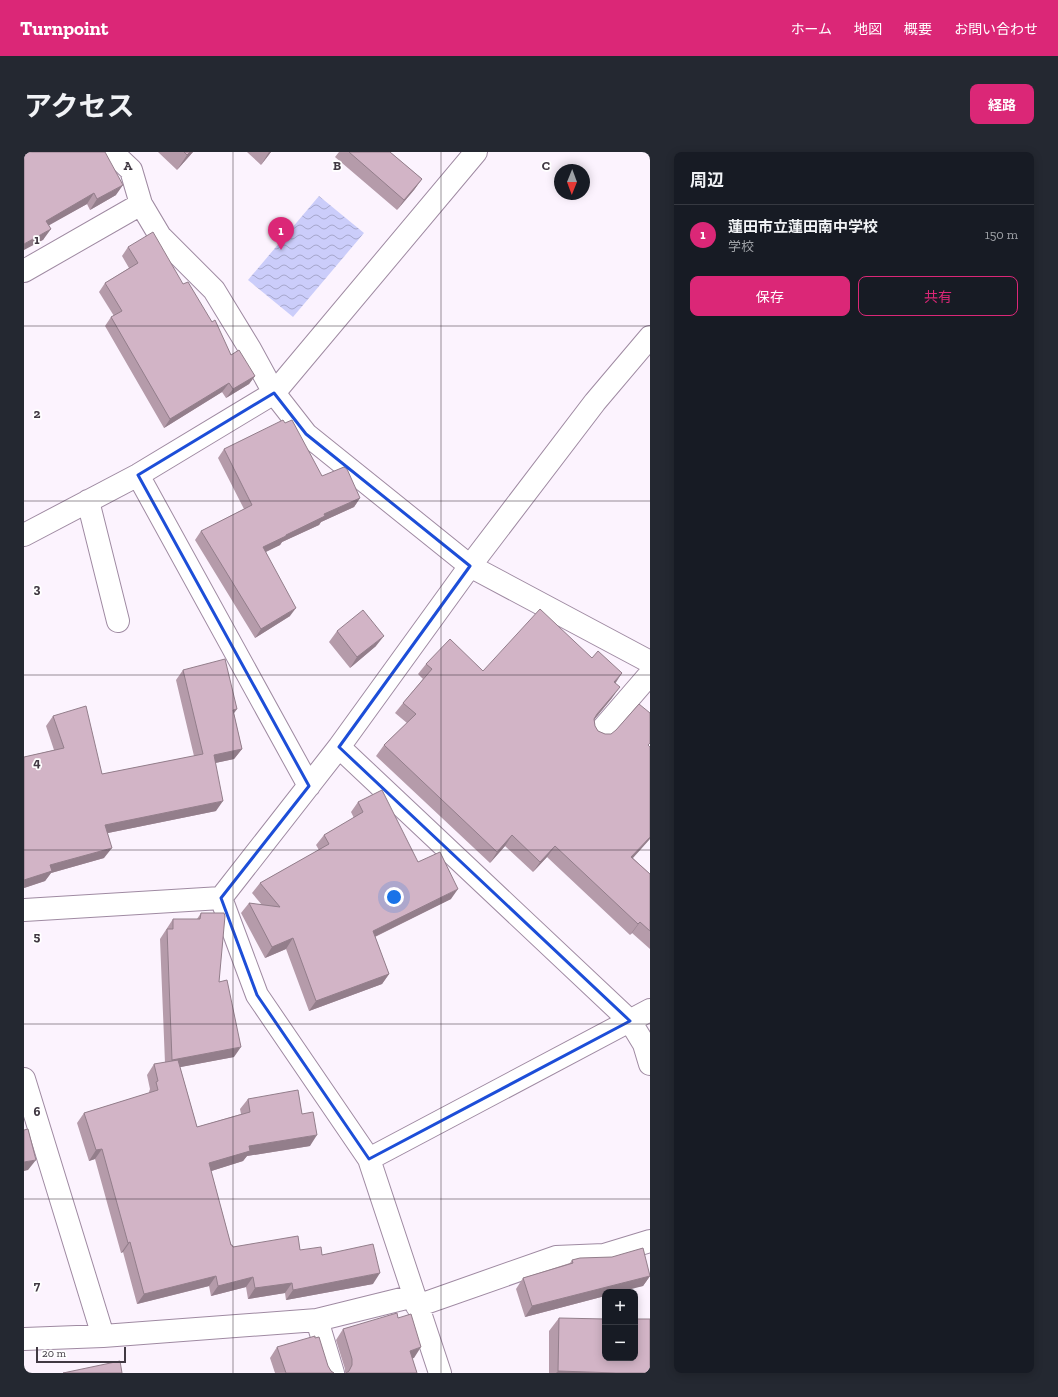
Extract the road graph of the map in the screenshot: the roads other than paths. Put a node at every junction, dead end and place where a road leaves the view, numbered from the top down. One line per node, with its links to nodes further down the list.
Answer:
1 (112, 152): 3 (street)
2 (476, 152): 6 (street)
3 (141, 204): 4 (street); 6 (street)
4 (24, 271)
5 (650, 337): 10 (street)
6 (274, 393): 7 (street); 10 (street)
7 (138, 475): 8 (street); 16 (street)
8 (88, 501): 9 (street); 11 (street)
9 (24, 535)
10 (470, 566): 12 (street); 15 (street)
11 (118, 621)
12 (650, 662)
13 (650, 674): 14 (street)
14 (599, 733)
15 (339, 747): 16 (street); 20 (street)
16 (308, 786): 17 (street)
17 (221, 898): 18 (street); 23 (street)
18 (24, 910)
19 (650, 1010): 20 (street)
20 (630, 1021): 21 (street); 23 (street)
21 (650, 1064)
22 (24, 1078): 27 (street)
23 (369, 1159): 25 (street)
24 (650, 1241): 25 (street)
25 (415, 1301): 26 (street); 30 (street)
26 (317, 1320): 27 (street); 29 (street)
27 (103, 1336): 28 (street)
28 (24, 1339)
29 (333, 1373)
30 (440, 1373)

